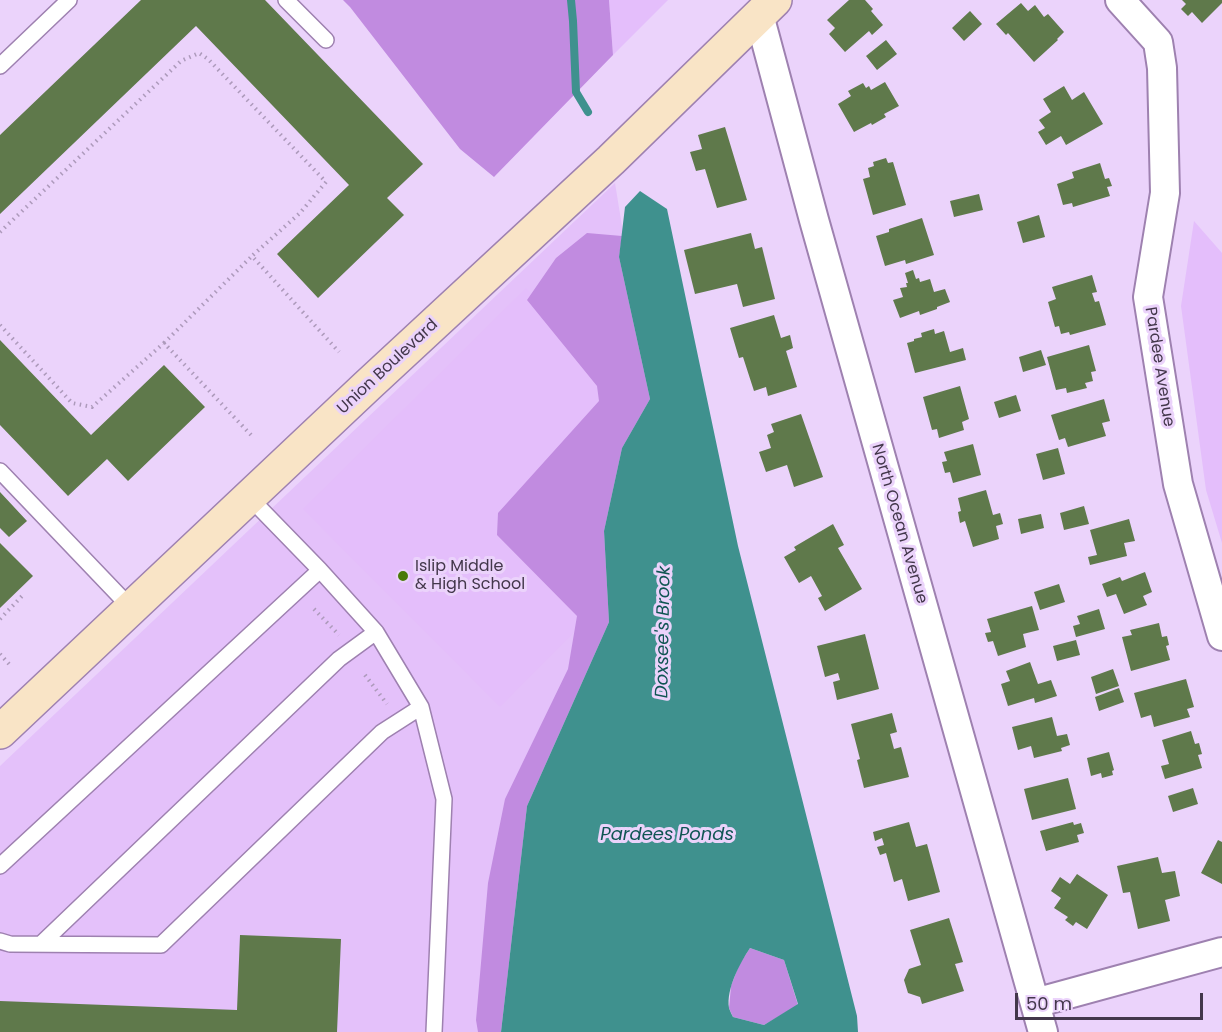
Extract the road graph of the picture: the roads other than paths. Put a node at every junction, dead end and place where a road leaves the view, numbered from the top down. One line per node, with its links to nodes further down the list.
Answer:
1 (69, 0): 6 (lane)
2 (286, 0): 5 (lane)
3 (1120, 0): 12 (street, Pardee Avenue)
4 (767, 8): 8 (main road, Union Boulevard); 19 (street, North Ocean Avenue)
5 (326, 40)
6 (0, 66)
7 (0, 471): 10 (lane)
8 (249, 497): 9 (lane); 10 (main road, Union Boulevard)
9 (320, 570): 11 (lane); 15 (lane)
10 (131, 608): 14 (main road, Union Boulevard)
11 (376, 632): 13 (lane); 17 (lane)
12 (1222, 636)
13 (421, 707): 17 (lane); 20 (lane)
14 (0, 732)
15 (0, 866)
16 (0, 941): 17 (lane)
17 (41, 944)
18 (1222, 952): 19 (street)
19 (1035, 1003): 21 (street, North Ocean Avenue)
20 (434, 1032)
21 (1043, 1032)

